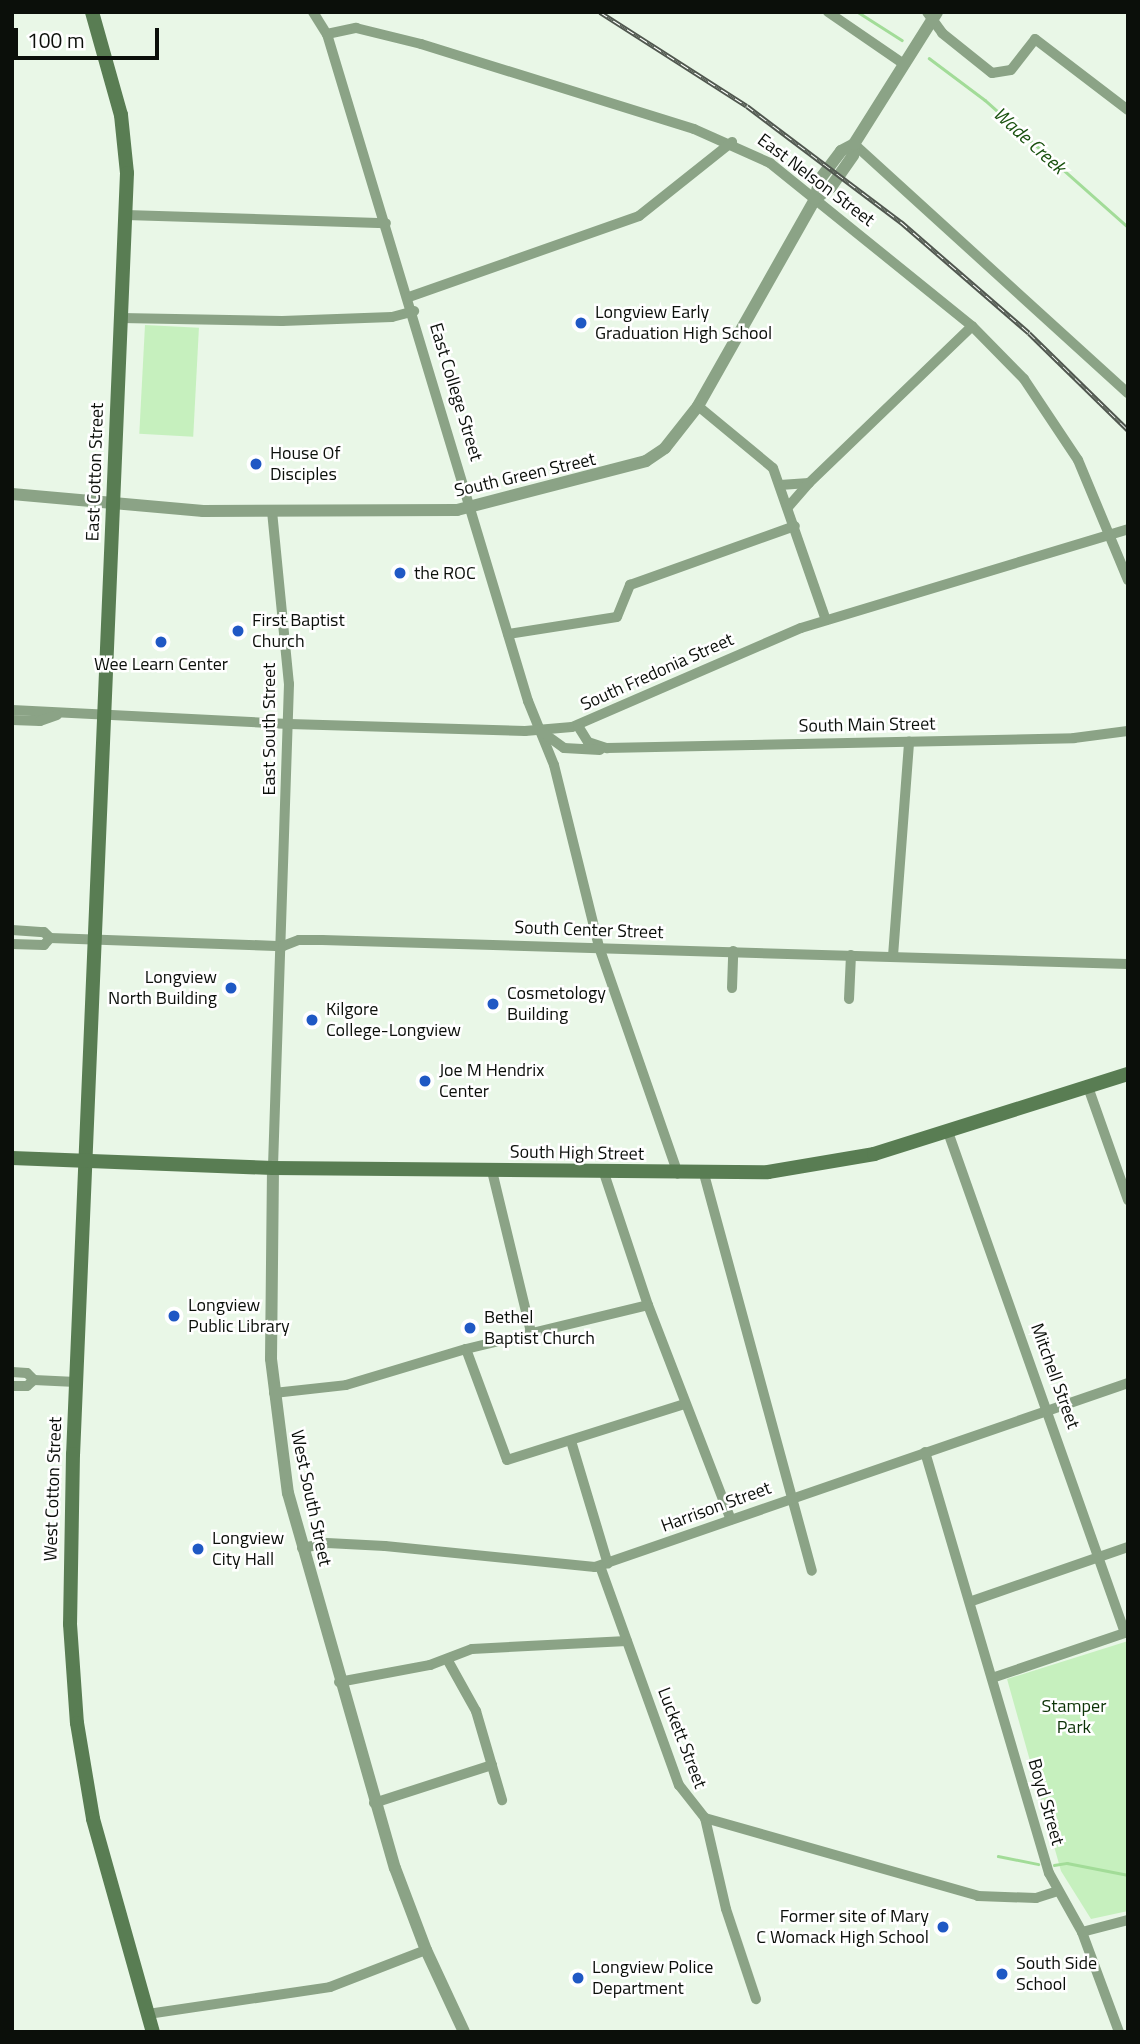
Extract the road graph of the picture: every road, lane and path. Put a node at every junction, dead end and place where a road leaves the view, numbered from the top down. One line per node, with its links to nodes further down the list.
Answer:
1 (92, 12): 11 (main road, East Cotton Street)
2 (313, 12): 5 (street, East College Street)
3 (828, 12): 6 (street)
4 (932, 15): 6 (street, South Green Street); 7 (street)
5 (327, 34): 8 (street, East Nelson Street); 12 (street, East College Street)
6 (905, 65): 9 (street, South Green Street)
7 (1128, 110)
8 (732, 142): 10 (street, East Nelson Street); 13 (street)
9 (854, 144): 10 (street, South Green Street); 17 (street)
10 (816, 199): 16 (street, East Nelson Street); 18 (street, South Green Street)
11 (127, 215): 12 (street); 15 (main road, East Cotton Street)
12 (386, 223): 13 (street, East College Street)
13 (409, 297): 14 (street, East College Street)
14 (414, 311): 15 (street); 24 (street, East College Street)
15 (121, 318): 22 (main road, East Cotton Street)
16 (972, 327): 19 (street); 28 (street, East Nelson Street)
17 (1128, 393)
18 (698, 406): 20 (street); 24 (street, South Green Street)
19 (809, 482): 20 (street); 23 (street)
20 (780, 485): 23 (street)
21 (12, 494): 22 (street, South Green Street)
22 (113, 505): 25 (street, South Green Street); 34 (main road, East Cotton Street)
23 (788, 507): 26 (street)
24 (473, 508): 25 (street, South Green Street); 31 (street, East College Street)
25 (272, 512): 36 (street, East South Street)
26 (795, 526): 30 (street); 31 (street)
27 (1128, 529): 28 (street, South Fredonia Street)
28 (1109, 535): 29 (street, East Nelson Street); 30 (street, South Fredonia Street)
29 (1128, 580)
30 (826, 620): 37 (street, South Fredonia Street)
31 (508, 634): 38 (street, East College Street)
32 (12, 710): 33 (street, South Fredonia Street)
33 (57, 715): 34 (street, South Fredonia Street); 35 (street, South Fredonia Street)
34 (105, 717): 36 (street, South Fredonia Street); 44 (main road, East Cotton Street)
35 (12, 720)
36 (289, 724): 38 (street, South Fredonia Street); 46 (street, East South Street)
37 (578, 726): 38 (street, South Fredonia Street); 41 (street)
38 (540, 730): 41 (street, South Main Street); 47 (street, East College Street)
39 (1128, 731): 40 (street, South Main Street)
40 (909, 742): 41 (street, South Main Street); 50 (street)
41 (607, 748)
42 (12, 930): 43 (street, South Center Street)
43 (50, 938): 44 (street, South Center Street); 45 (street, South Center Street)
44 (97, 939): 46 (street, South Center Street); 58 (main road, West Cotton Street)
45 (12, 944)
46 (283, 946): 47 (street, South Center Street); 59 (street, West South Street)
47 (599, 947): 48 (street, South Center Street); 62 (street, East College Street)
48 (733, 951): 49 (street, South Center Street); 52 (street)
49 (851, 954): 50 (street, South Center Street); 53 (street)
50 (893, 956): 51 (street, South Center Street)
51 (1128, 964)
52 (732, 988)
53 (849, 999)
54 (1128, 1073): 55 (main road, South High Street)
55 (1088, 1087): 56 (main road, South High Street); 64 (street)
56 (948, 1132): 63 (main road, South High Street); 75 (street, Mitchell Street)
57 (12, 1158): 58 (main road, South High Street)
58 (86, 1161): 59 (main road, South High Street); 70 (main road, West Cotton Street)
59 (273, 1168): 60 (main road, South High Street); 73 (street, West South Street)
60 (492, 1171): 61 (main road, South High Street); 66 (street)
61 (604, 1173): 62 (main road, South High Street); 65 (street)
62 (678, 1174): 63 (main road, South High Street)
63 (704, 1174): 78 (street)
64 (1128, 1200)
65 (648, 1305): 66 (street); 74 (street)
66 (532, 1336): 67 (street)
67 (466, 1349): 73 (street); 76 (street)
68 (12, 1372): 69 (street)
69 (34, 1380): 70 (street); 72 (street)
70 (76, 1382): 100 (main road, West Cotton Street)
71 (1128, 1383): 75 (street, Harrison Street)
72 (12, 1386)
73 (274, 1393): 81 (street, West South Street)
74 (685, 1404): 76 (street); 79 (street)
75 (1048, 1409): 77 (street, Harrison Street); 82 (street, Mitchell Street)
76 (571, 1441): 83 (street, Luckett Street)
77 (925, 1452): 78 (street, Harrison Street); 85 (street, Boyd Street)
78 (790, 1499): 79 (street, Harrison Street); 84 (street)
79 (731, 1520): 83 (street, Harrison Street)
80 (1128, 1547): 82 (street)
81 (302, 1548): 83 (street, Harrison Street); 90 (street, West South Street)
82 (1098, 1557): 85 (street); 86 (street, Mitchell Street)
83 (604, 1565): 87 (street, Luckett Street)
84 (812, 1571)
85 (972, 1601): 89 (street, Boyd Street)
86 (1126, 1633): 89 (street)
87 (627, 1641): 88 (street); 94 (street, Luckett Street)
88 (447, 1659): 90 (street); 91 (street)
89 (992, 1678): 95 (street, Boyd Street)
90 (340, 1682): 93 (street, West South Street)
91 (492, 1765): 92 (street); 93 (street)
92 (502, 1800)
93 (374, 1803): 98 (street, West South Street)
94 (705, 1818): 95 (street); 99 (street, Luckett Street)
95 (1058, 1891): 97 (street, Boyd Street)
96 (1128, 1920): 97 (street)
97 (1082, 1932): 103 (street, Boyd Street)
98 (426, 1950): 100 (street); 102 (street, West South Street)
99 (756, 1999)
100 (148, 2014): 101 (main road, West Cotton Street)
101 (153, 2032)
102 (464, 2032)
103 (1119, 2032)

